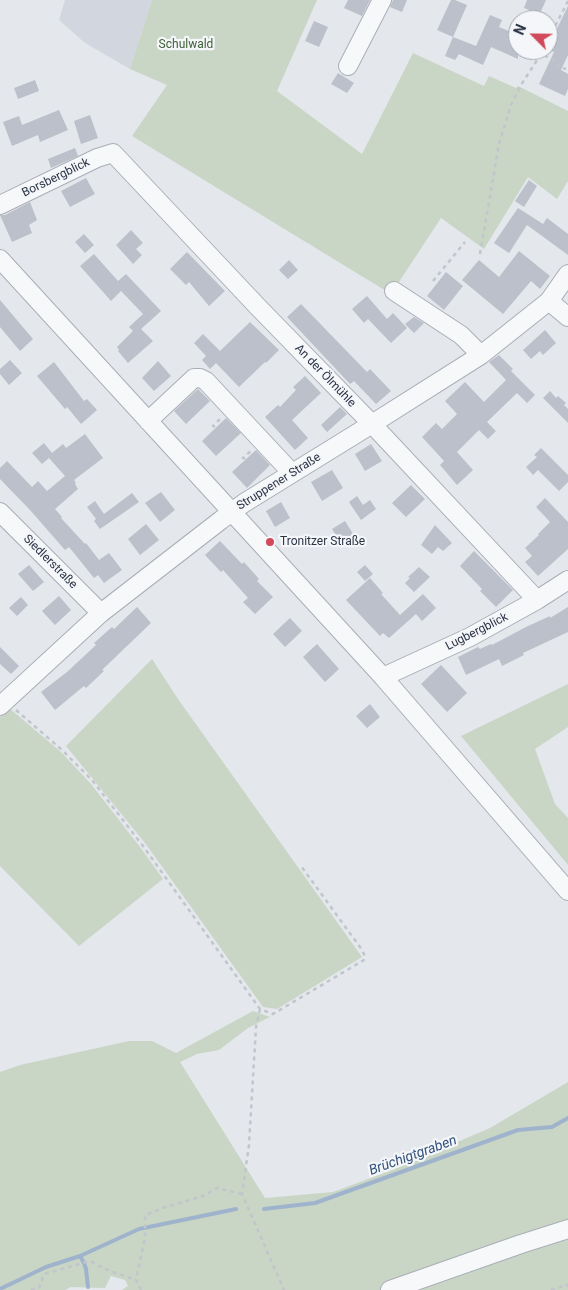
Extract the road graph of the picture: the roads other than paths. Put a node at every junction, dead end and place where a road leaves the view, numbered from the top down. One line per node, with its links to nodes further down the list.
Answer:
1 (382, 0): 2 (street)
2 (348, 66)
3 (113, 153): 4 (street, Borsbergblick); 12 (street, An der Ölmühle)
4 (0, 205)
5 (0, 259): 11 (street)
6 (568, 274): 8 (street, Struppener Straße)
7 (394, 291): 10 (street)
8 (549, 301): 9 (street); 10 (street, Struppener Straße)
9 (568, 318)
10 (481, 355): 12 (street, Struppener Straße)
11 (148, 421): 13 (street); 15 (street)
12 (372, 424): 13 (street, Struppener Straße); 17 (street, An der Ölmühle)
13 (292, 473): 15 (street, Struppener Straße)
14 (0, 512): 18 (street, Siedlerstraße)
15 (232, 512): 18 (street, Struppener Straße); 19 (street)
16 (568, 580): 17 (street, Lugbergblick)
17 (537, 600): 19 (street, Lugbergblick)
18 (100, 613): 20 (street, Struppener Straße)
19 (383, 678): 21 (street)
20 (3, 704)
21 (568, 891)
22 (568, 1229): 23 (street)
23 (390, 1290)

